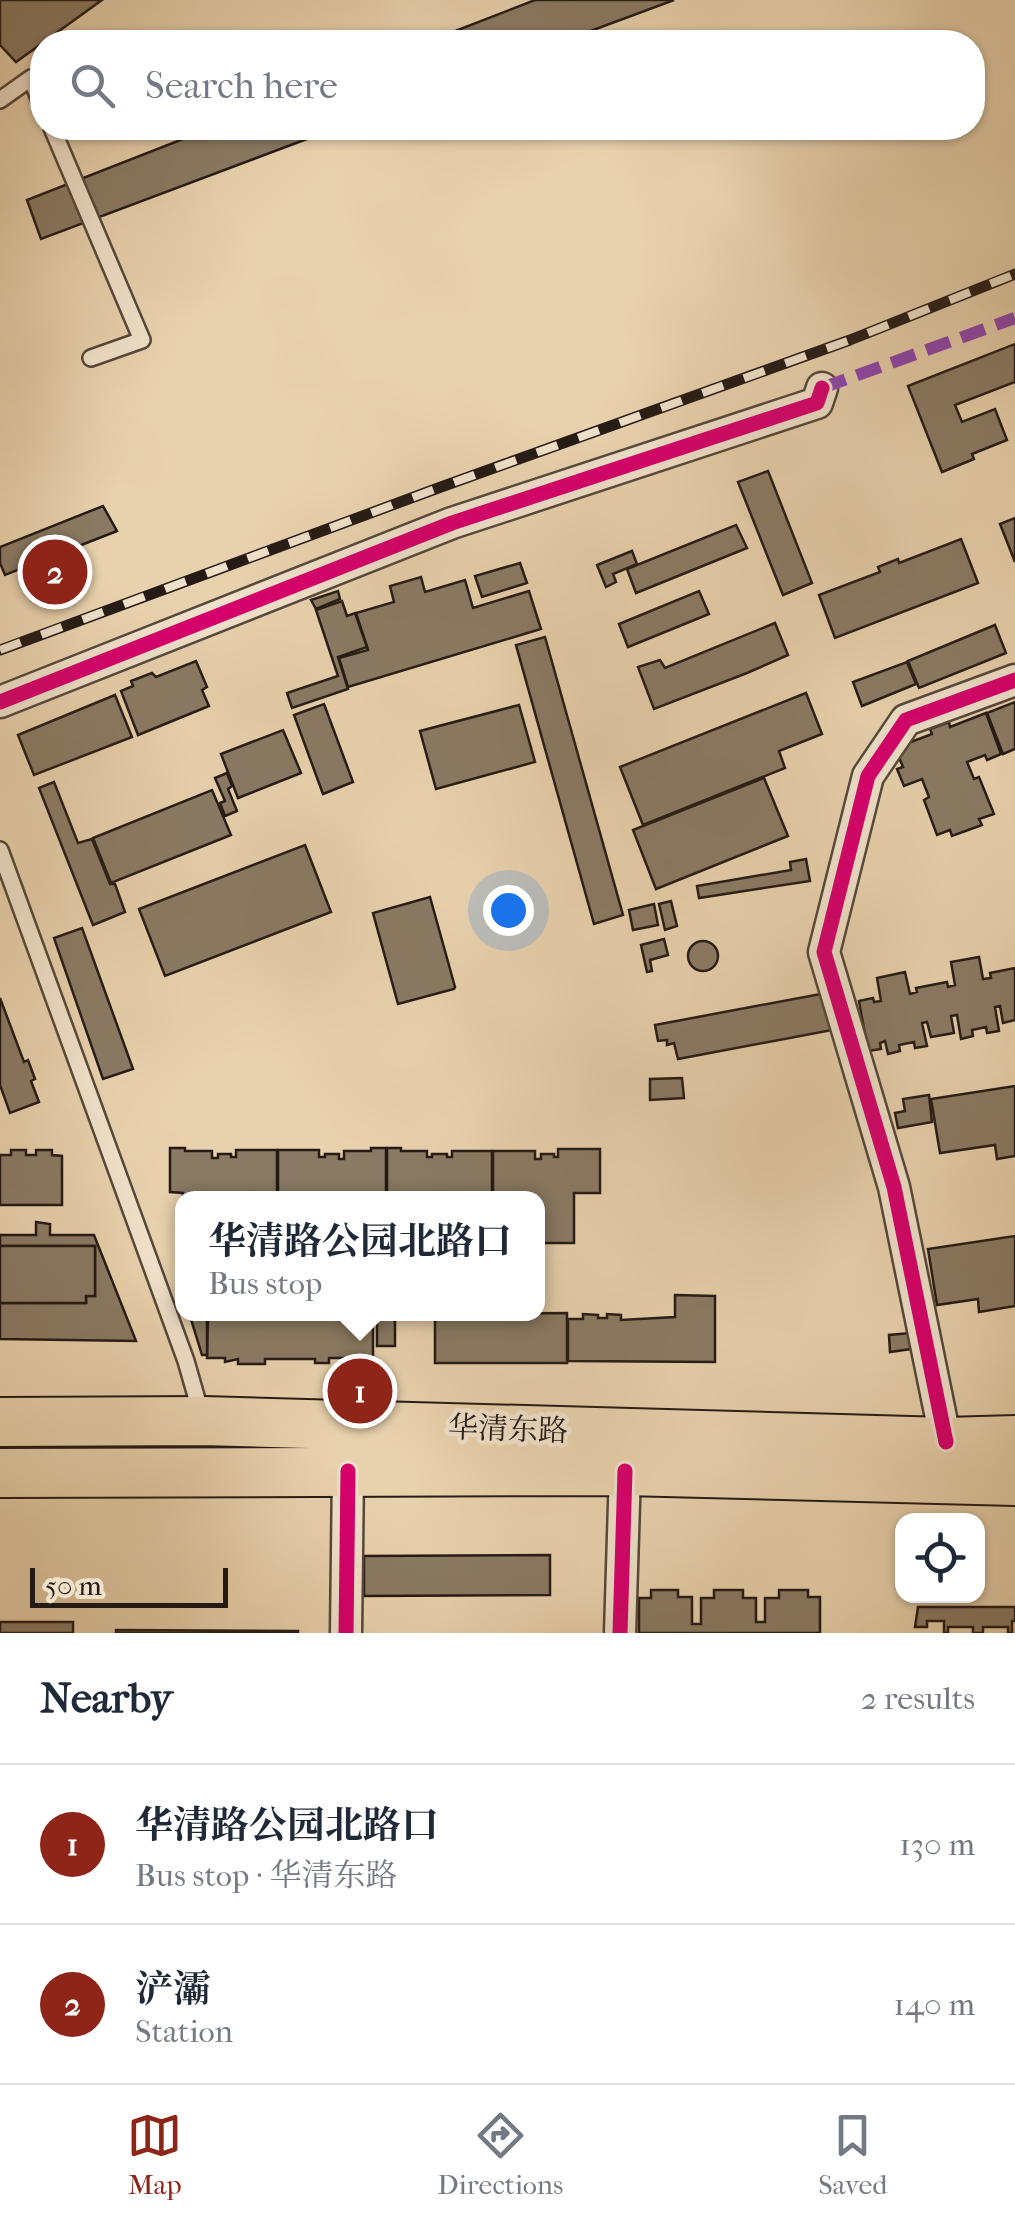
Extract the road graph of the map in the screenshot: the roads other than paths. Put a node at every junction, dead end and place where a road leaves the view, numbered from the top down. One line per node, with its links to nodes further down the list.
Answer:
1 (30, 78): 2 (lane)
2 (0, 100)
3 (57, 140): 4 (lane)
4 (91, 358)
5 (822, 388): 7 (street)
6 (1015, 680): 12 (street)
7 (0, 702)
8 (0, 850): 9 (lane)
9 (204, 1421): 10 (main road, 华清东路); 12 (main road, 华清东路)
10 (0, 1422)
11 (1015, 1440): 12 (main road, 华清东路)
12 (946, 1442)
13 (348, 1471): 14 (main road, 华清东路); 15 (main road, 华清东路); 17 (street)
14 (625, 1471): 16 (main road, 华清东路); 18 (street)
15 (0, 1473)
16 (1015, 1481)
17 (346, 1633)
18 (620, 1633)

